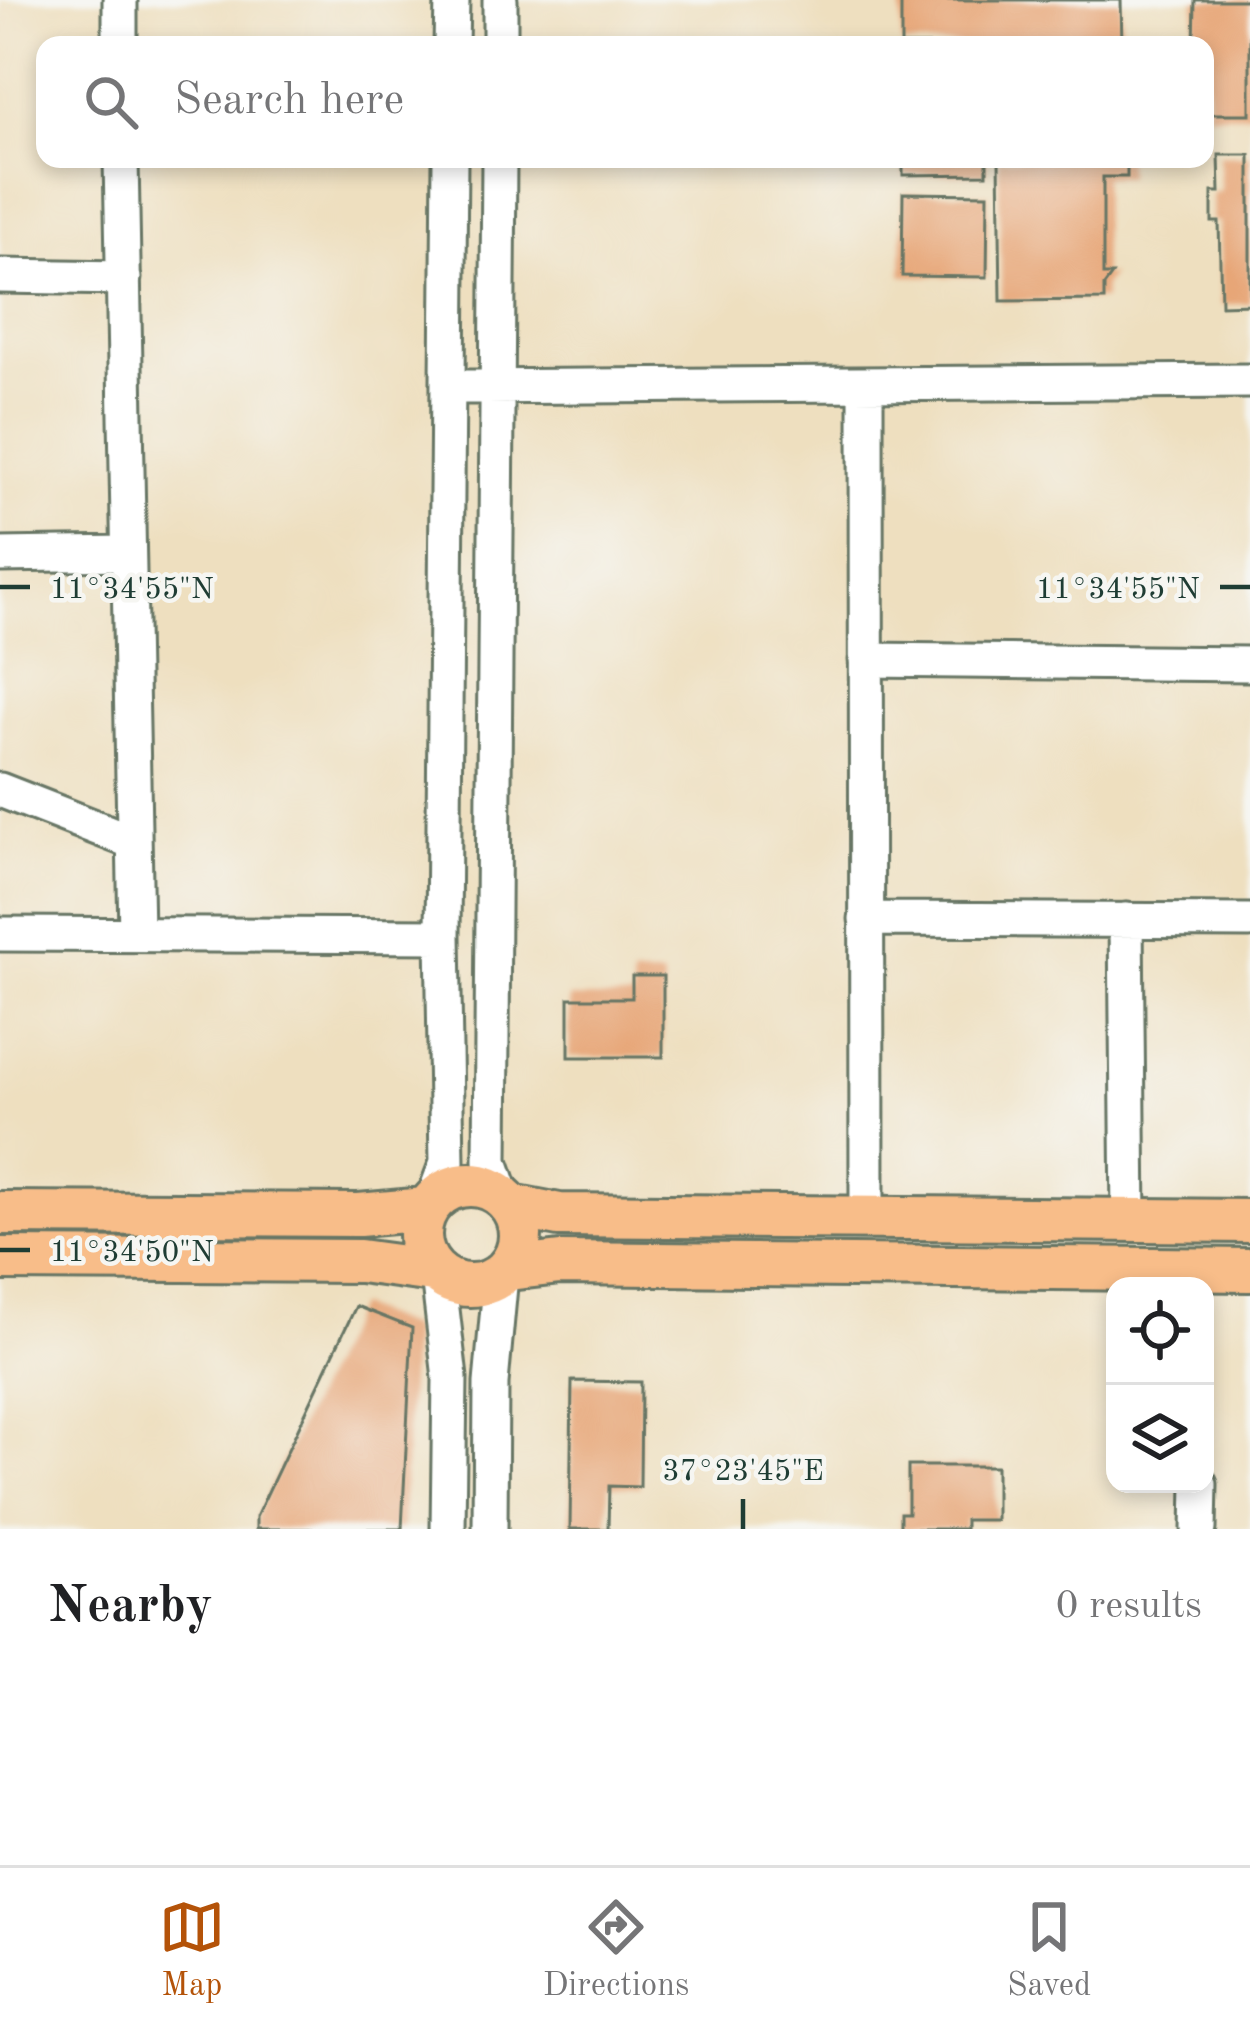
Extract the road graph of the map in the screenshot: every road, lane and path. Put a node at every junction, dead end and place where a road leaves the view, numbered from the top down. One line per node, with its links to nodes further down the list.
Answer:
1 (120, 0): 4 (street)
2 (452, 0): 5 (street)
3 (500, 0): 6 (street)
4 (119, 36)
5 (451, 36)
6 (500, 36)
7 (121, 168): 11 (street)
8 (450, 168): 14 (street)
9 (500, 168): 15 (street)
10 (0, 276): 11 (street)
11 (124, 278): 16 (street)
12 (1250, 382): 13 (street)
13 (866, 385): 15 (street); 18 (street)
14 (448, 387): 15 (street); 27 (street)
15 (499, 388): 28 (street)
16 (126, 553): 17 (street); 21 (street)
17 (0, 555)
18 (866, 660): 19 (street); 22 (street)
19 (1250, 664)
20 (0, 790): 21 (street)
21 (133, 842): 26 (street)
22 (866, 919): 23 (street); 31 (street)
23 (1126, 920): 24 (street); 32 (street)
24 (1250, 921)
25 (0, 934): 26 (street)
26 (136, 934): 27 (street)
27 (443, 936): 29 (street)
28 (508, 1202): 29 (main road); 31 (main road); 36 (main road)
29 (429, 1206): 30 (main road); 37 (main road)
30 (0, 1213)
31 (867, 1220): 32 (main road)
32 (1129, 1221): 33 (main road)
33 (1250, 1221)
34 (0, 1259): 37 (main road)
35 (1250, 1270): 39 (main road)
36 (505, 1272): 37 (main road); 38 (main road); 42 (street)
37 (436, 1273): 41 (street)
38 (1161, 1277)
39 (1210, 1277)
40 (1199, 1493): 43 (street)
41 (448, 1529)
42 (490, 1529)
43 (1198, 1529)

